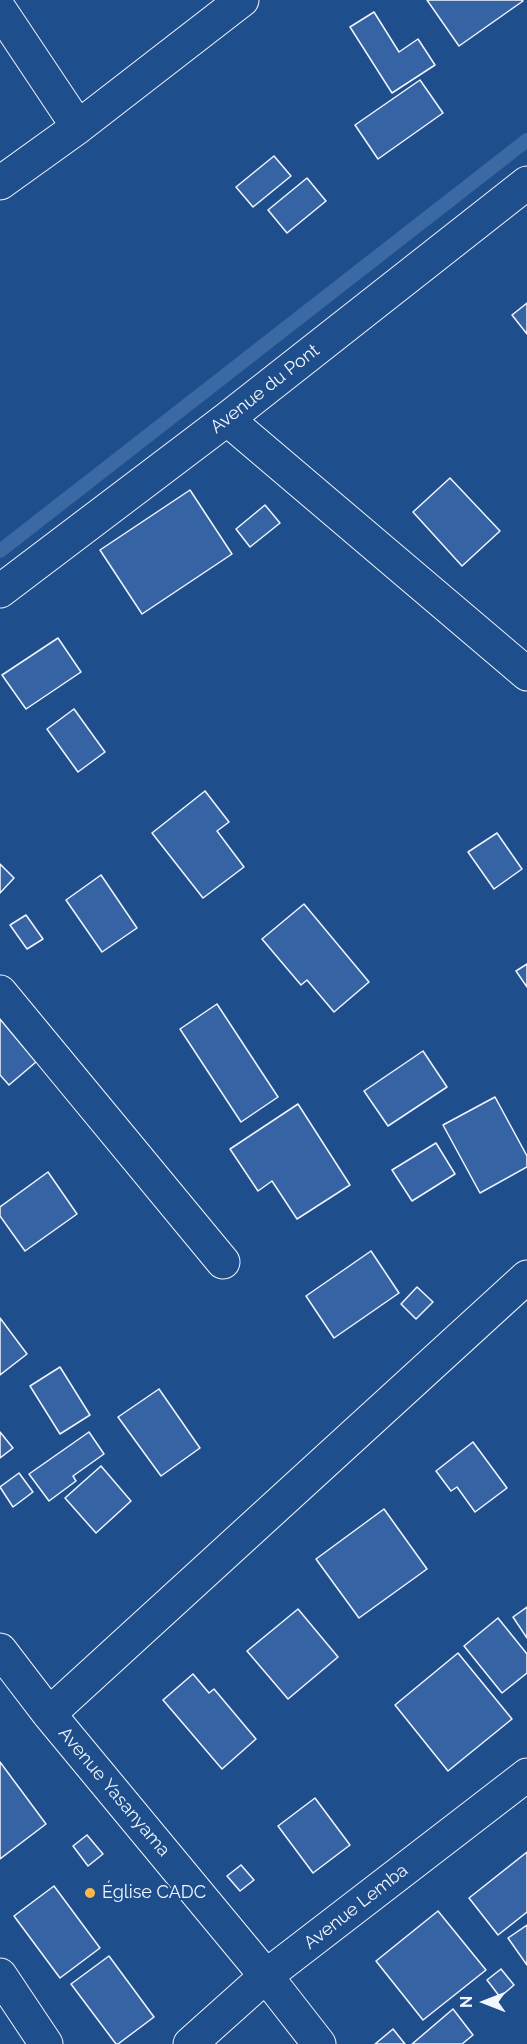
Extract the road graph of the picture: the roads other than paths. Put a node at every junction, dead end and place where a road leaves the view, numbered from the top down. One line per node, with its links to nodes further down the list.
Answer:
1 (242, 0): 3 (street)
2 (0, 10): 3 (street)
3 (78, 127): 4 (street)
4 (0, 183)
5 (527, 183): 6 (street, Avenue du Pont)
6 (227, 419): 7 (street, Avenue du Pont); 8 (street)
7 (0, 591)
8 (527, 674)
9 (0, 992): 10 (street)
10 (223, 1262)
11 (527, 1277): 13 (street)
12 (0, 1650): 13 (street, Avenue Yasanyama)
13 (49, 1714): 16 (street, Avenue Yasanyama)
14 (527, 1775): 16 (street, Avenue Lemba)
15 (0, 1975): 17 (street)
16 (266, 1976): 18 (street, Avenue Lemba); 19 (street, Avenue Yasanyama)
17 (46, 2044)
18 (190, 2044)
19 (319, 2044)

